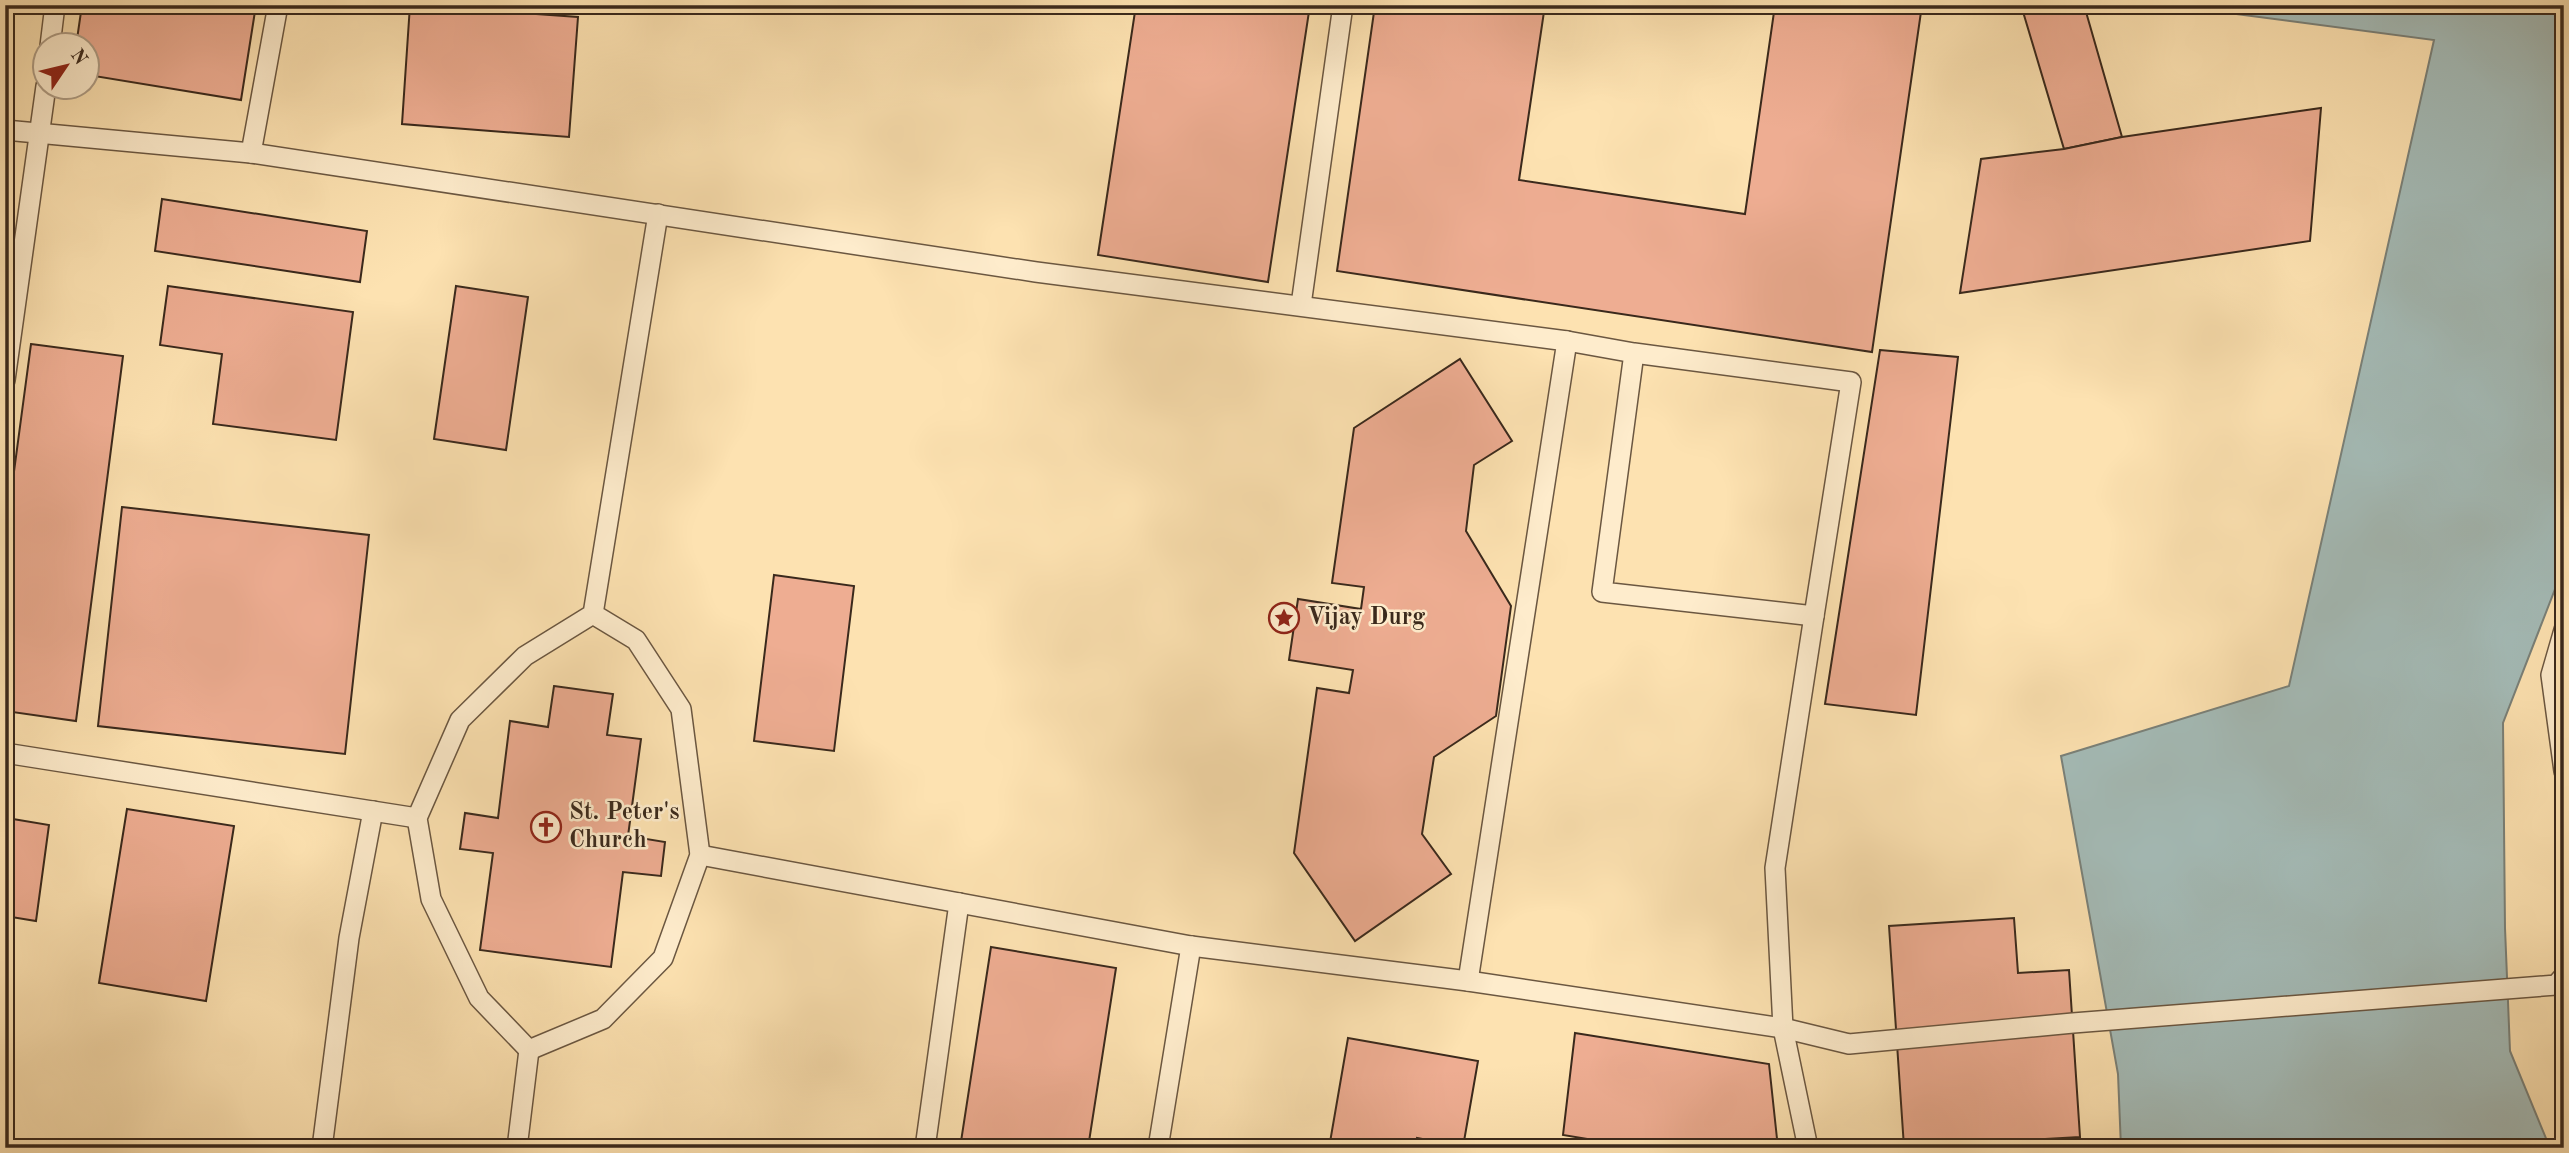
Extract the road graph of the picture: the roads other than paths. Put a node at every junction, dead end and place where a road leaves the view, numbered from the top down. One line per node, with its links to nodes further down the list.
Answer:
1 (55, 5): 4 (lane)
2 (278, 5): 8 (lane)
3 (1343, 5): 10 (lane)
4 (52, 32)
5 (44, 102): 7 (lane)
6 (5, 130): 7 (lane)
7 (40, 134): 8 (lane); 13 (lane)
8 (251, 153): 9 (lane)
9 (658, 215): 10 (lane); 14 (lane)
10 (1301, 305): 11 (lane)
11 (1567, 341): 12 (lane); 25 (lane)
12 (1634, 353): 15 (lane); 15 (lane)
13 (5, 380)
14 (593, 614): 20 (lane); 21 (lane)
15 (1814, 616): 26 (lane)
16 (2564, 630): 18 (lane)
17 (5, 753): 19 (lane)
18 (2564, 771)
19 (373, 811): 20 (lane); 28 (lane)
20 (417, 818): 27 (lane)
21 (700, 855): 22 (lane); 27 (lane)
22 (959, 903): 23 (lane); 30 (lane)
23 (1191, 946): 25 (lane); 31 (lane)
24 (2560, 980): 26 (lane)
25 (1468, 981): 26 (lane)
26 (1783, 1028): 32 (lane)
27 (529, 1050): 29 (lane)
28 (322, 1148)
29 (517, 1148)
30 (925, 1148)
31 (1158, 1148)
32 (1808, 1148)

